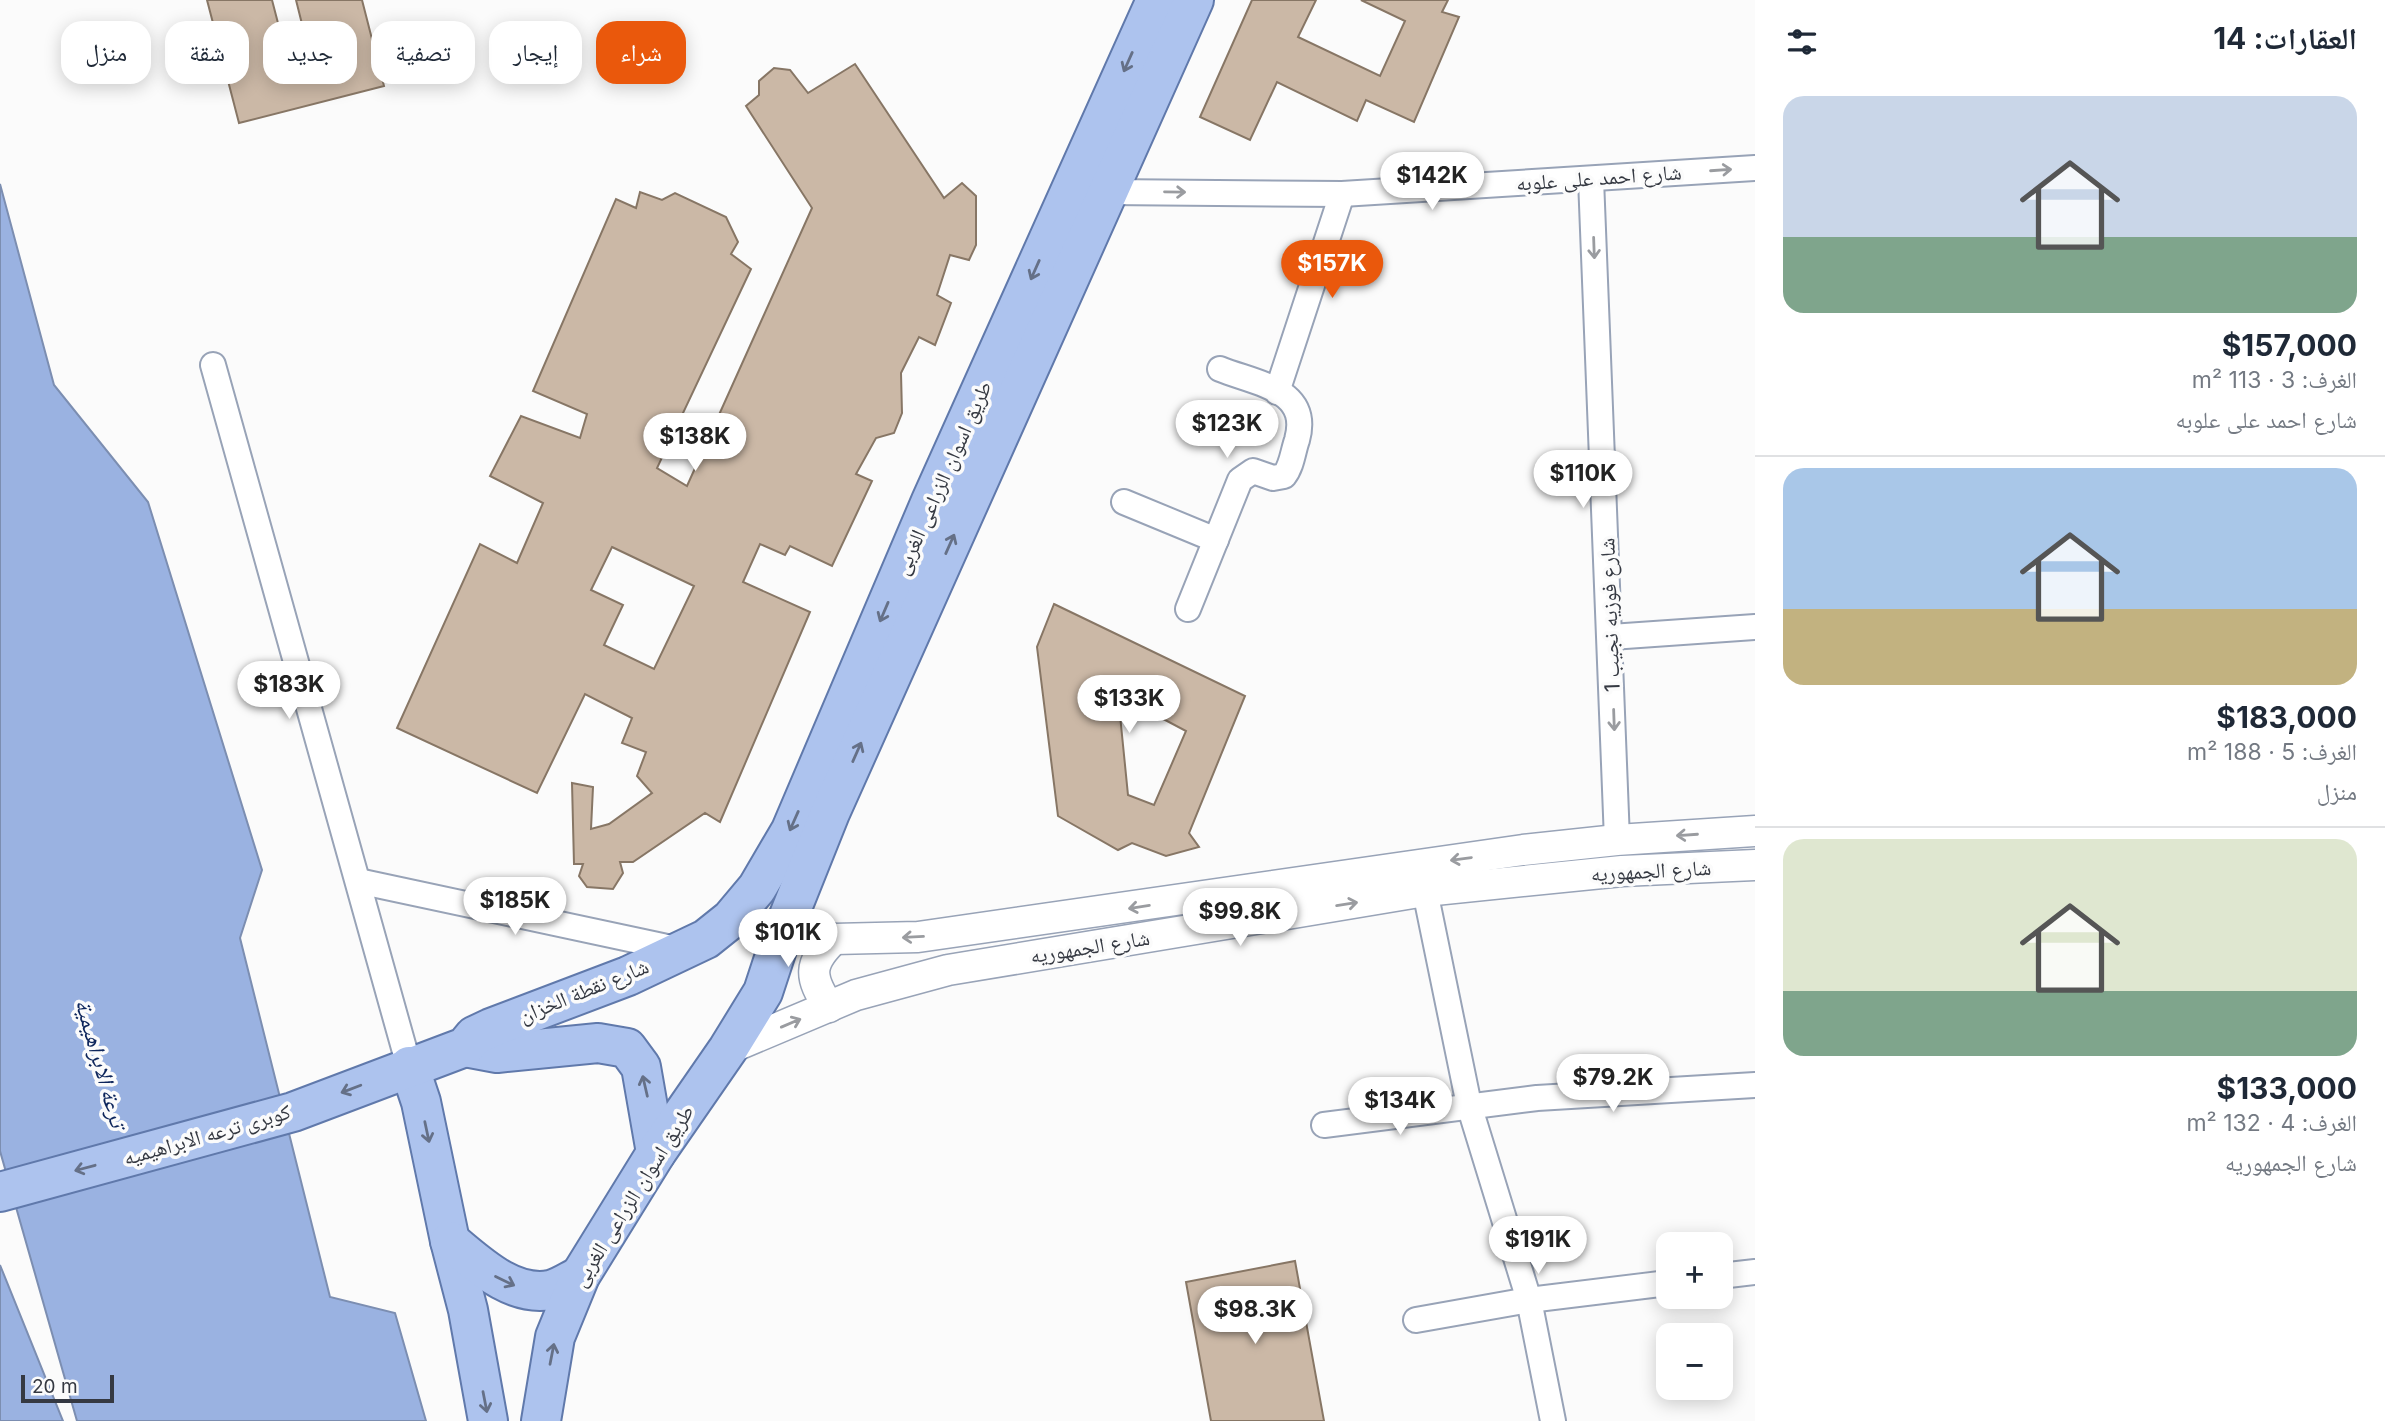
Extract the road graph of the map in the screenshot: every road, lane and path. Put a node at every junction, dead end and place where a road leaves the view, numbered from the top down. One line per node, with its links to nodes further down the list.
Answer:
1 (1156, 0): 21 (main road, طريق اسوان الزراعى الغربى, one-way to 21)
2 (1194, 0): 5 (main road, طريق اسوان الزراعى الغربى)
3 (1755, 168): 4 (street, شارع احمد على علوبه, one-way to 3)
4 (1591, 179): 6 (street, شارع احمد على علوبه); 14 (street, شارع فوزيه نجيب 1, one-way to 14)
5 (1107, 192): 6 (street, شارع احمد على علوبه, one-way to 6); 20 (main road, طريق اسوان الزراعى الغربى, one-way to 5)
6 (1342, 194): 9 (street)
7 (212, 365): 18 (street)
8 (1220, 369): 9 (street)
9 (1278, 392): 11 (street)
10 (1124, 502): 11 (street)
11 (1216, 540): 12 (street)
12 (1188, 609)
13 (1755, 627): 14 (street)
14 (1611, 636): 16 (street, شارع فوزيه نجيب 1, one-way to 16)
15 (1755, 831): 16 (street, شارع الجمهوريه, one-way to 16)
16 (1618, 840): 22 (street, شارع الجمهوريه, one-way to 22)
17 (1755, 865): 19 (street, شارع الجمهوريه)
18 (358, 881): 21 (street); 26 (street)
19 (1425, 891): 23 (street, شارع الجمهوريه, one-way to 19); 28 (street)
20 (784, 928): 21 (street, شارع الجمهوريه); 22 (street, شارع الجمهوريه); 24 (main road, طريق اسوان الزراعى الغربى)
21 (706, 936): 25 (main road, شارع نقطة الخزان)
22 (834, 939): 23 (street)
23 (829, 1007): 24 (street, شارع الجمهوريه, one-way to 23)
24 (736, 1036): 30 (main road, طريق اسوان الزراعى الغربى)
25 (465, 1047): 26 (main road, شارع نقطة الخزان); 30 (main road, شارع نقطة الخزان, one-way to 25)
26 (409, 1066): 31 (main road, كوبرى ترعه الابراهيميه, one-way to 31); 32 (main road, one-way to 32)
27 (1755, 1086): 28 (street)
28 (1469, 1105): 29 (street); 37 (street)
29 (1324, 1125)
30 (656, 1153): 35 (main road, طريق اسوان الزراعى الغربى)
31 (0, 1192)
32 (450, 1241): 35 (main road, one-way to 35); 39 (main road, one-way to 39)
33 (1755, 1272): 34 (street)
34 (1733, 1275)
35 (580, 1276): 40 (main road, طريق اسوان الزراعى الغربى, one-way to 35)
36 (1656, 1284): 37 (street)
37 (1528, 1300): 38 (street); 41 (street)
38 (1416, 1320)
39 (488, 1421)
40 (541, 1421)
41 (1553, 1421)

